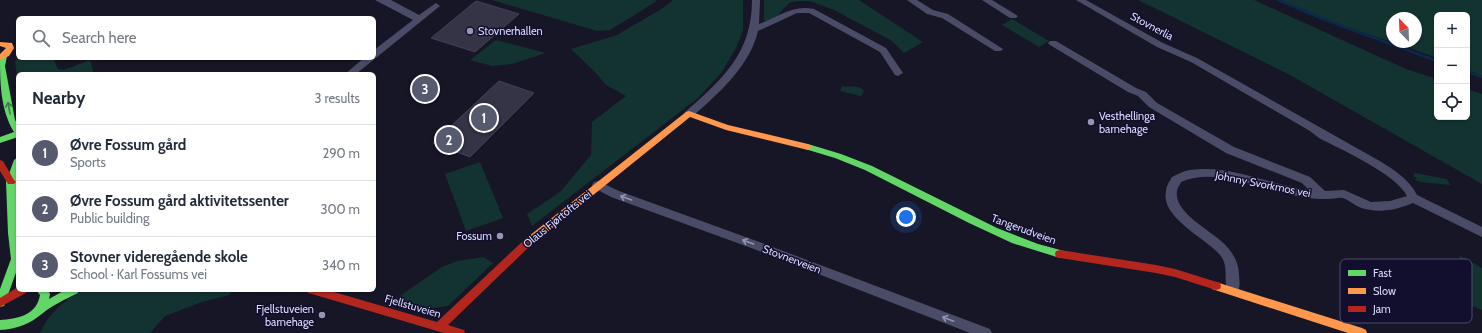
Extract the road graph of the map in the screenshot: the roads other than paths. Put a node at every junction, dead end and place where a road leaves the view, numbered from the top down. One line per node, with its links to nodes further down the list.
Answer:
1 (379, 0): 8 (street)
2 (756, 0): 9 (street)
3 (911, 0): 12 (street)
4 (986, 0): 7 (street)
5 (1080, 0): 29 (street, Stovnerlia)
6 (436, 6): 8 (street)
7 (1013, 16)
8 (419, 19): 13 (street)
9 (753, 30): 18 (street); 20 (street)
10 (1053, 43): 19 (street)
11 (0, 44): 14 (street)
12 (998, 49)
13 (376, 53)
14 (2, 57): 21 (street, one-way to 14)
15 (368, 60): 17 (street)
16 (1106, 69): 19 (street)
17 (352, 72)
18 (898, 73)
19 (1142, 94): 28 (street)
20 (689, 114): 27 (street, Olaus Fjørtofts vei); 33 (street, Tangerudveien)
21 (16, 129)
22 (16, 133): 23 (street)
23 (0, 140)
24 (11, 155): 26 (street)
25 (0, 163): 26 (street)
26 (11, 182): 31 (street)
27 (598, 185): 43 (street, Olaus Fjørtofts vei); 45 (street, Stovnerveien, one-way to 27)
28 (1321, 194): 29 (street, Johnny Svorkmos vei); 33 (street, Johnny Svorkmos vei)
29 (1413, 198): 30 (street)
30 (1482, 232)
31 (16, 253)
32 (16, 263): 38 (street)
33 (1232, 290): 46 (street, Tangerudveien)
34 (18, 292): 38 (street)
35 (44, 292): 39 (street)
36 (71, 292): 39 (street)
37 (318, 292): 43 (street, Fjellstuveien)
38 (0, 303)
39 (38, 311): 41 (street); 42 (street)
40 (0, 325): 41 (street)
41 (11, 329)
42 (31, 329)
43 (436, 330): 44 (street, Fjellstuveien)
44 (460, 333)
45 (985, 333)
46 (1362, 333)

